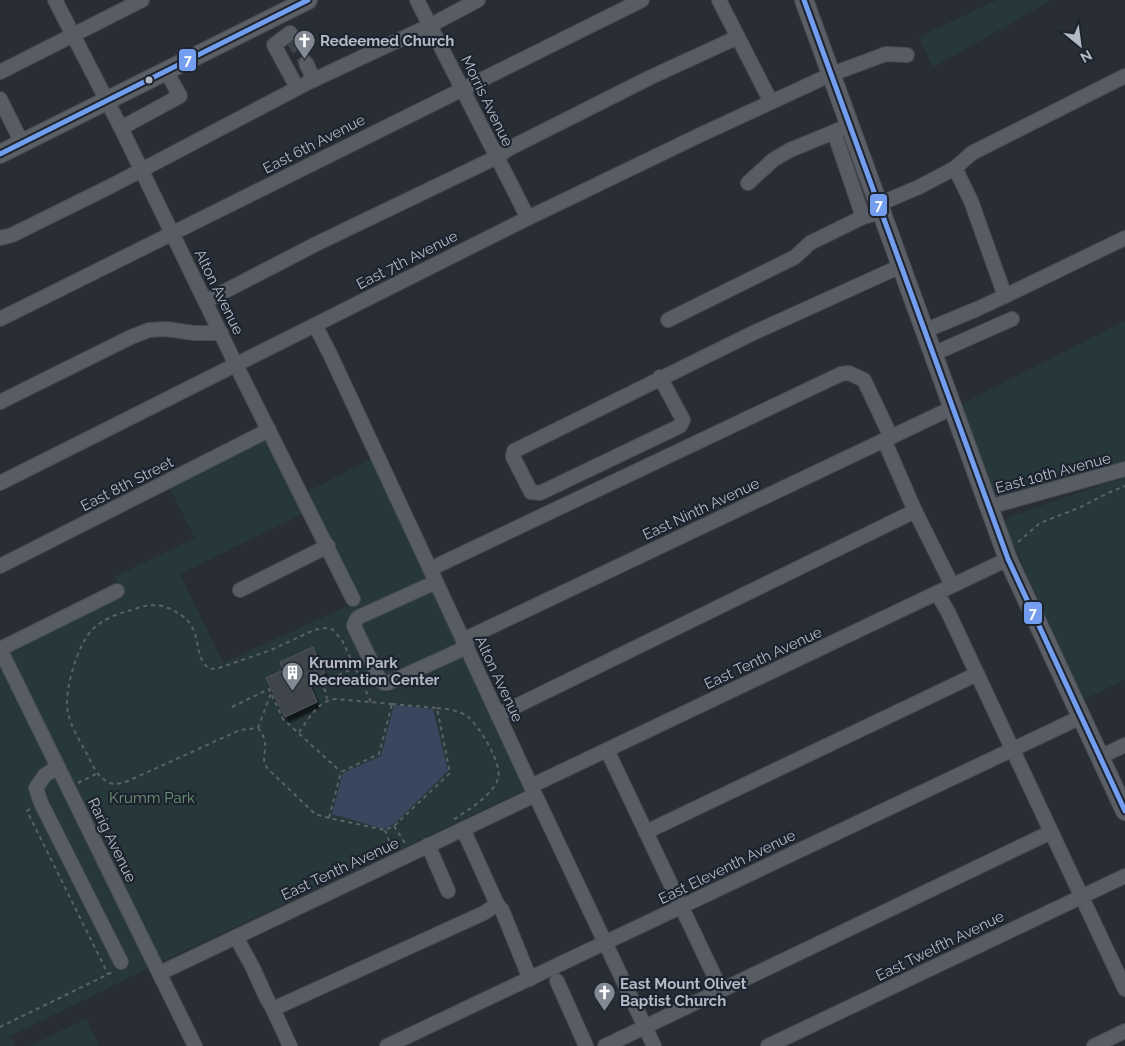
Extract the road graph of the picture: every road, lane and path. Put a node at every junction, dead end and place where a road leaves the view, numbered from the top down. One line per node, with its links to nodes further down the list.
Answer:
1 (55, 0): 11 (street, Alton Avenue)
2 (142, 0): 11 (street)
3 (308, 0): 9 (main road)
4 (417, 0): 10 (street, Morris Avenue)
5 (478, 0): 10 (street)
6 (642, 0): 21 (street, East 6th Avenue)
7 (718, 0): 12 (street)
8 (804, 0): 17 (main road)
9 (280, 14): 15 (main road); 19 (street)
10 (431, 25): 20 (street); 21 (street, Morris Avenue)
11 (72, 36): 16 (street); 23 (street, Alton Avenue)
12 (738, 38): 24 (street); 29 (street)
13 (907, 55): 17 (street, East 7th Avenue)
14 (306, 63): 20 (street)
15 (166, 70): 23 (main road); 25 (street)
16 (0, 72)
17 (832, 74): 24 (street, East 7th Avenue); 26 (main road)
18 (1125, 76): 30 (street)
19 (293, 80)
20 (314, 80): 31 (street)
21 (462, 88): 29 (street, Morris Avenue); 36 (street, East 6th Avenue)
22 (0, 99): 27 (street)
23 (106, 101): 25 (street, Alton Avenue); 27 (main road)
24 (770, 102): 35 (street, East 7th Avenue)
25 (120, 128): 31 (street, Alton Avenue)
26 (842, 128): 32 (street); 33 (main road); 34 (street)
27 (22, 143): 28 (main road)
28 (0, 154)
29 (496, 157): 35 (street, Morris Avenue); 41 (street)
30 (955, 168): 33 (street); 40 (street)
31 (141, 170): 36 (street, Alton Avenue); 37 (street)
32 (748, 183)
33 (880, 208): 34 (street); 39 (main road)
34 (863, 217): 44 (street)
35 (528, 218): 45 (street, East 7th Avenue)
36 (172, 233): 41 (street, Alton Avenue); 42 (street, East 6th Avenue)
37 (0, 238)
38 (1125, 238): 40 (street)
39 (901, 266): 46 (main road); 50 (street)
40 (1004, 296): 46 (street)
41 (206, 301): 47 (street, Alton Avenue)
42 (0, 319)
43 (1012, 319): 48 (street)
44 (668, 320)
45 (315, 325): 49 (street, East 7th Avenue); 63 (street, Alton Avenue)
46 (924, 331): 48 (main road)
47 (222, 333): 49 (street, Alton Avenue); 51 (street)
48 (933, 354): 52 (main road)
49 (236, 365): 53 (street, Alton Avenue); 56 (street, East 7th Avenue)
50 (660, 377): 50 (street)
51 (0, 402)
52 (952, 408): 54 (street, East Ninth Avenue); 58 (main road)
53 (269, 430): 60 (street, Alton Avenue); 62 (street, East 8th Street)
54 (888, 438): 59 (street); 63 (street); 70 (street, East Ninth Avenue)
55 (1125, 469): 58 (street, East 10th Avenue)
56 (0, 483)
57 (1125, 486): 61 (path)
58 (989, 507): 61 (main road)
59 (915, 510): 65 (street); 82 (street)
60 (328, 546): 66 (street); 69 (street, Alton Avenue)
61 (1012, 551): 65 (street, East Tenth Avenue); 83 (main road)
62 (0, 566)
63 (430, 569): 64 (street, Alton Avenue)
64 (436, 582): 70 (street, Alton Avenue); 70 (street, East Ninth Avenue)
65 (952, 585): 68 (street, East Tenth Avenue)
66 (240, 590)
67 (117, 591): 71 (street)
68 (937, 593): 73 (street); 88 (street, East Tenth Avenue)
69 (353, 599)
70 (465, 644): 82 (street, Alton Avenue)
71 (0, 649): 90 (street, Rarig Avenue)
72 (355, 668): 75 (path); 78 (path); 92 (path)
73 (977, 674): 87 (street); 101 (street)
74 (308, 681): 75 (path)
75 (318, 682): 77 (path)
76 (270, 693): 80 (path); 84 (path); 85 (path)
77 (327, 699): 78 (path); 85 (path)
78 (371, 702): 79 (path)
79 (392, 704): 81 (path); 91 (path)
80 (232, 707)
81 (437, 708): 97 (path); 98 (path)
82 (498, 715): 94 (street, Alton Avenue)
83 (1081, 717): 87 (street, East Eleventh Avenue); 89 (main road)
84 (258, 728): 92 (path); 96 (path)
85 (299, 732): 91 (path)
86 (1125, 745): 89 (street)
87 (1013, 749): 102 (street); 110 (street, East Eleventh Avenue)
88 (607, 750): 94 (street, East Tenth Avenue); 101 (street)
89 (1100, 757): 95 (main road)
90 (58, 767): 93 (street, Rarig Avenue); 113 (street)
91 (341, 772): 96 (path)
92 (98, 773): 93 (path)
93 (68, 788): 114 (street, Rarig Avenue)
94 (533, 790): 99 (street, East Tenth Avenue); 112 (street, Alton Avenue)
95 (1125, 811)
96 (329, 818): 100 (path)
97 (450, 822)
98 (394, 826): 100 (path); 104 (path)
99 (463, 829): 103 (street, East Tenth Avenue); 109 (street)
100 (384, 830): 105 (path)
101 (646, 832): 110 (street)
102 (1052, 832): 108 (street); 118 (street)
103 (428, 846): 104 (street, East Tenth Avenue); 107 (street)
104 (411, 854): 105 (street, East Tenth Avenue)
105 (396, 860): 111 (street, East Tenth Avenue)
106 (1125, 876): 108 (street, East Twelfth Avenue)
107 (448, 891)
108 (1082, 896): 117 (street); 129 (street, East Twelfth Avenue)
109 (497, 904): 115 (street); 119 (street)
110 (682, 906): 112 (street, East Eleventh Avenue); 118 (street)
111 (236, 937): 114 (street, East Tenth Avenue); 119 (street)
112 (605, 943): 115 (street, East Eleventh Avenue); 121 (street, Alton Avenue)
113 (119, 966): 120 (path)
114 (160, 973): 123 (street, Rarig Avenue)
115 (530, 978): 125 (street, East Eleventh Avenue)
116 (557, 980): 126 (street)
117 (1125, 989)
118 (721, 990): 121 (street)
119 (273, 1008): 124 (street)
120 (0, 1027)
121 (645, 1027): 127 (street); 128 (street, Alton Avenue)
122 (1125, 1031): 130 (street)
123 (195, 1046)
124 (290, 1046)
125 (387, 1046)
126 (586, 1046)
127 (605, 1046)
128 (654, 1046)
129 (768, 1046)
130 (1094, 1046)

